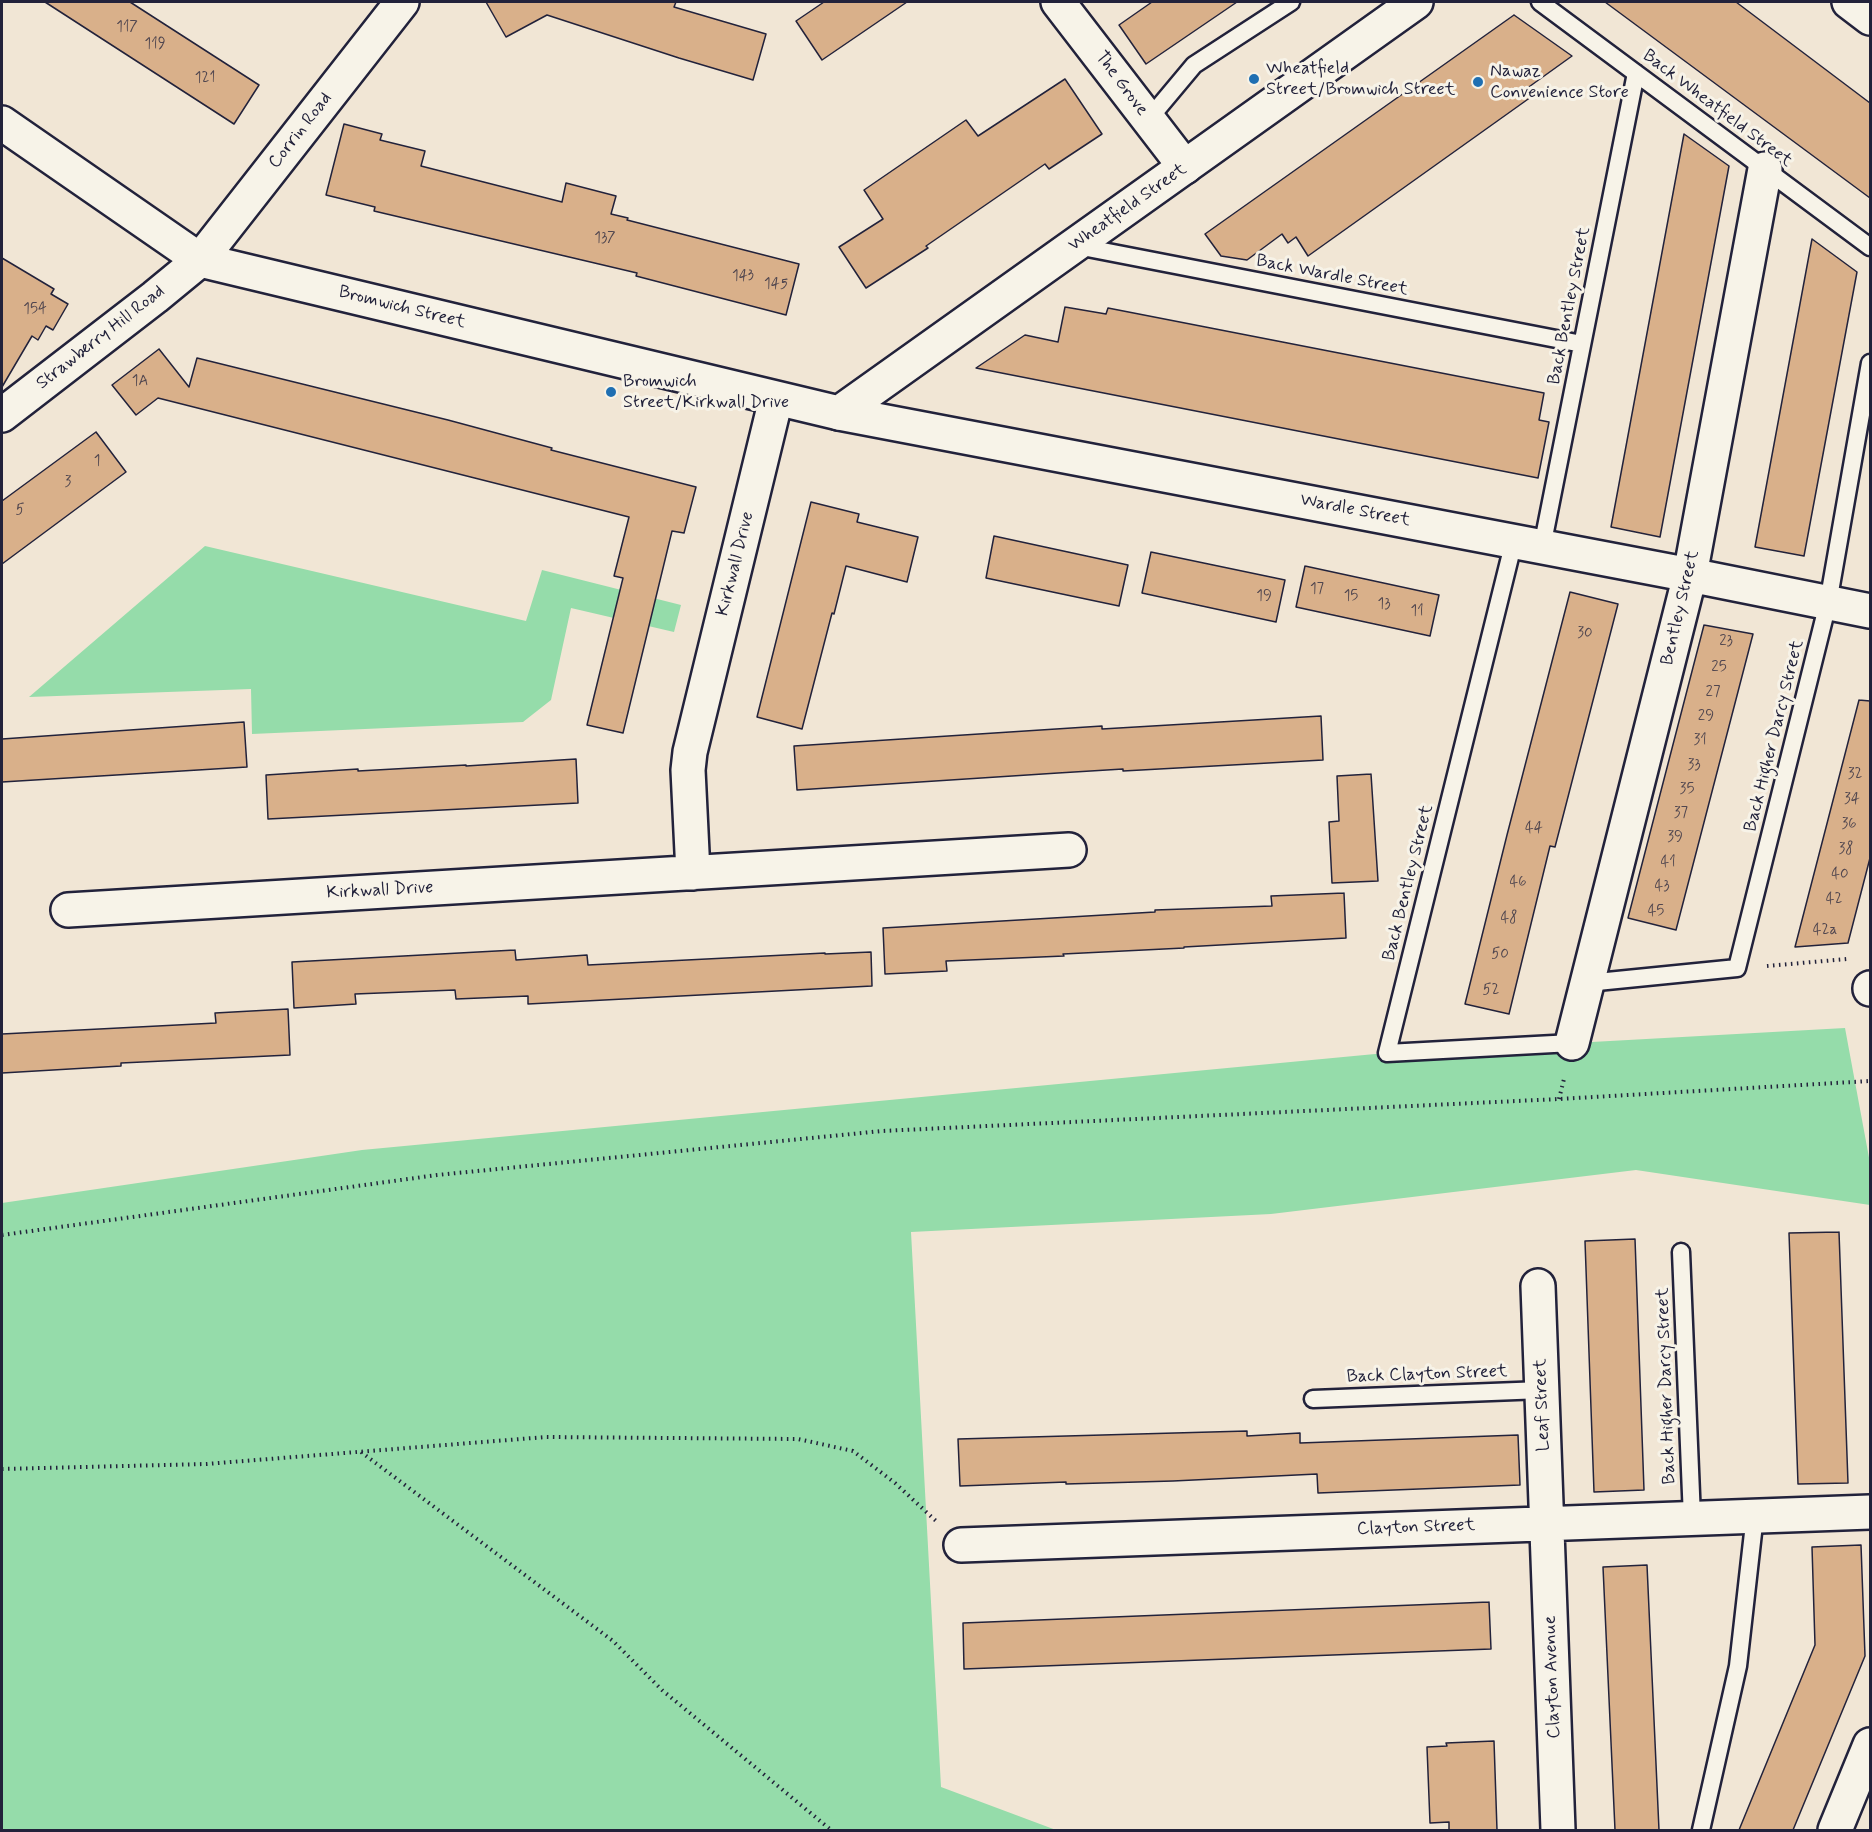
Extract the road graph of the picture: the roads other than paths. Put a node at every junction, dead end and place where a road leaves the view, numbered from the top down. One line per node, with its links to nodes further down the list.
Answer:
1 (402, 2): 15 (street, Corrin Road)
2 (1058, 2): 9 (street, The Grove)
3 (1291, 2): 9 (lane)
4 (1416, 2): 11 (street, Wheatfield Street)
5 (1540, 2): 8 (lane, Back Wheatfield Street)
6 (1849, 2): 7 (street)
7 (1870, 18)
8 (1636, 73): 12 (lane, Back Wheatfield Street); 16 (lane, Back Bentley Street)
9 (1148, 120): 11 (street, The Grove)
10 (2, 123): 15 (street, Bromwich Street)
11 (1185, 167): 13 (street, Wheatfield Street)
12 (1765, 169): 14 (lane, Back Wheatfield Street); 22 (street, Bentley Street)
13 (1074, 245): 16 (lane, Back Wardle Street); 19 (street, Wheatfield Street)
14 (1870, 247)
15 (200, 260): 18 (street, Bromwich Street); 20 (street, Strawberry Hill Road)
16 (1582, 344): 21 (lane, Back Bentley Street)
17 (1870, 363): 23 (lane, Back Higher Darcy Street)
18 (776, 399): 19 (street, Bromwich Street); 26 (street, Kirkwall Drive)
19 (839, 413): 21 (street, Wardle Street)
20 (2, 415)
21 (1528, 544): 22 (street, Wardle Street); 29 (lane, Back Bentley Street)
22 (1690, 575): 23 (street, Wardle Street); 28 (street, Bentley Street)
23 (1828, 603): 24 (street, Wardle Street); 28 (lane, Back Higher Darcy Street)
24 (1870, 611)
25 (1069, 850): 26 (street, Kirkwall Drive)
26 (693, 873): 27 (street, Kirkwall Drive)
27 (68, 910)
28 (1587, 983): 29 (street, Bentley Street)
29 (1572, 1043)
30 (1681, 1252): 36 (lane, Back Higher Darcy Street)
31 (1538, 1286): 32 (street, Leaf Street)
32 (1542, 1390): 33 (lane, Back Clayton Street); 37 (street, Leaf Street)
33 (1313, 1399)
34 (1870, 1512): 35 (street, Clayton Street)
35 (1755, 1515): 36 (street, Clayton Street); 41 (lane)
36 (1692, 1518): 37 (street, Clayton Street)
37 (1548, 1523): 38 (street, Clayton Street); 40 (street, Clayton Avenue)
38 (961, 1545)
39 (1870, 1745): 42 (street)
40 (1558, 1830)
41 (1701, 1830)
42 (1835, 1830)

